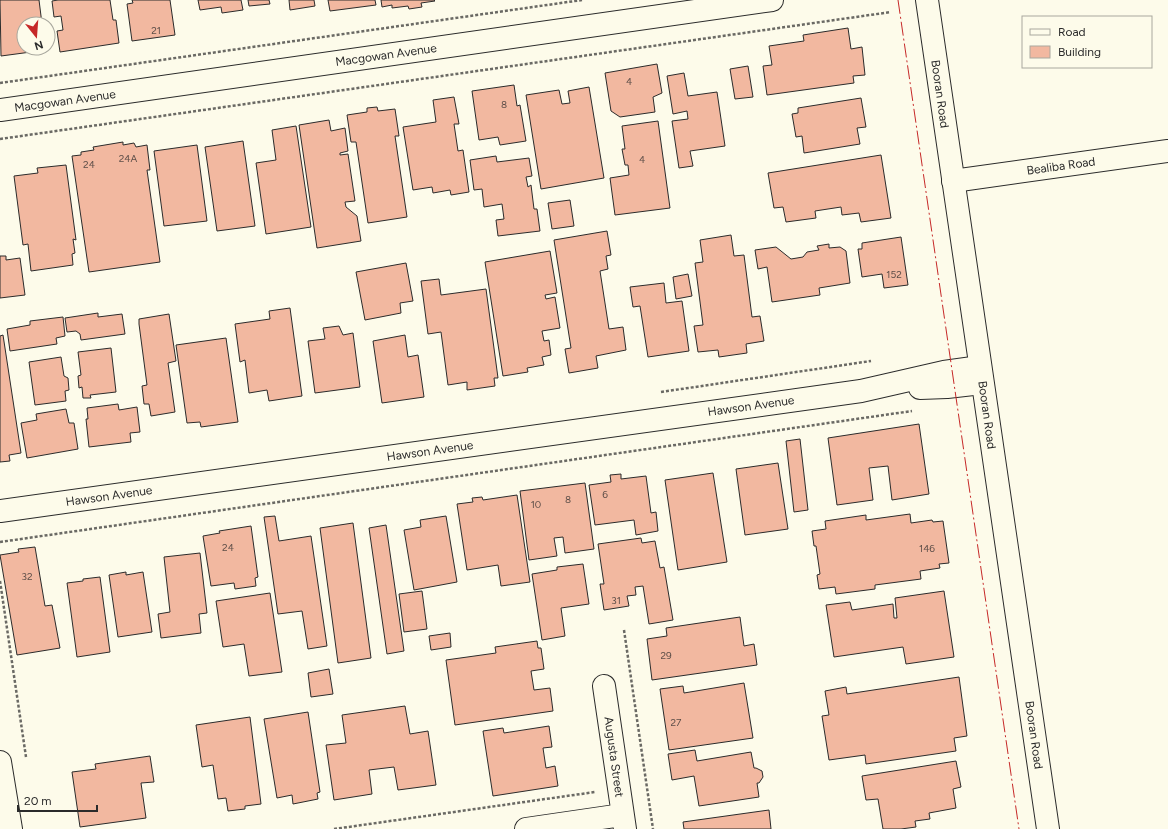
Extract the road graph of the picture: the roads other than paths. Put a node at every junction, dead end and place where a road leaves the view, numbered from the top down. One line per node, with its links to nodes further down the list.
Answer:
1 (772, 0): 3 (street, Macgowan Avenue)
2 (927, 0): 5 (street, Booran Road)
3 (0, 110)
4 (1168, 151): 5 (street, Bealiba Road)
5 (953, 181): 6 (street, Booran Road)
6 (981, 375): 7 (street, Hawson Avenue); 14 (street, Booran Road)
7 (0, 511)
8 (604, 686): 11 (street, Augusta Street)
9 (0, 762): 10 (street)
10 (2, 786): 12 (street)
11 (624, 822): 13 (street)
12 (11, 829)
13 (526, 829)
14 (1048, 829)

